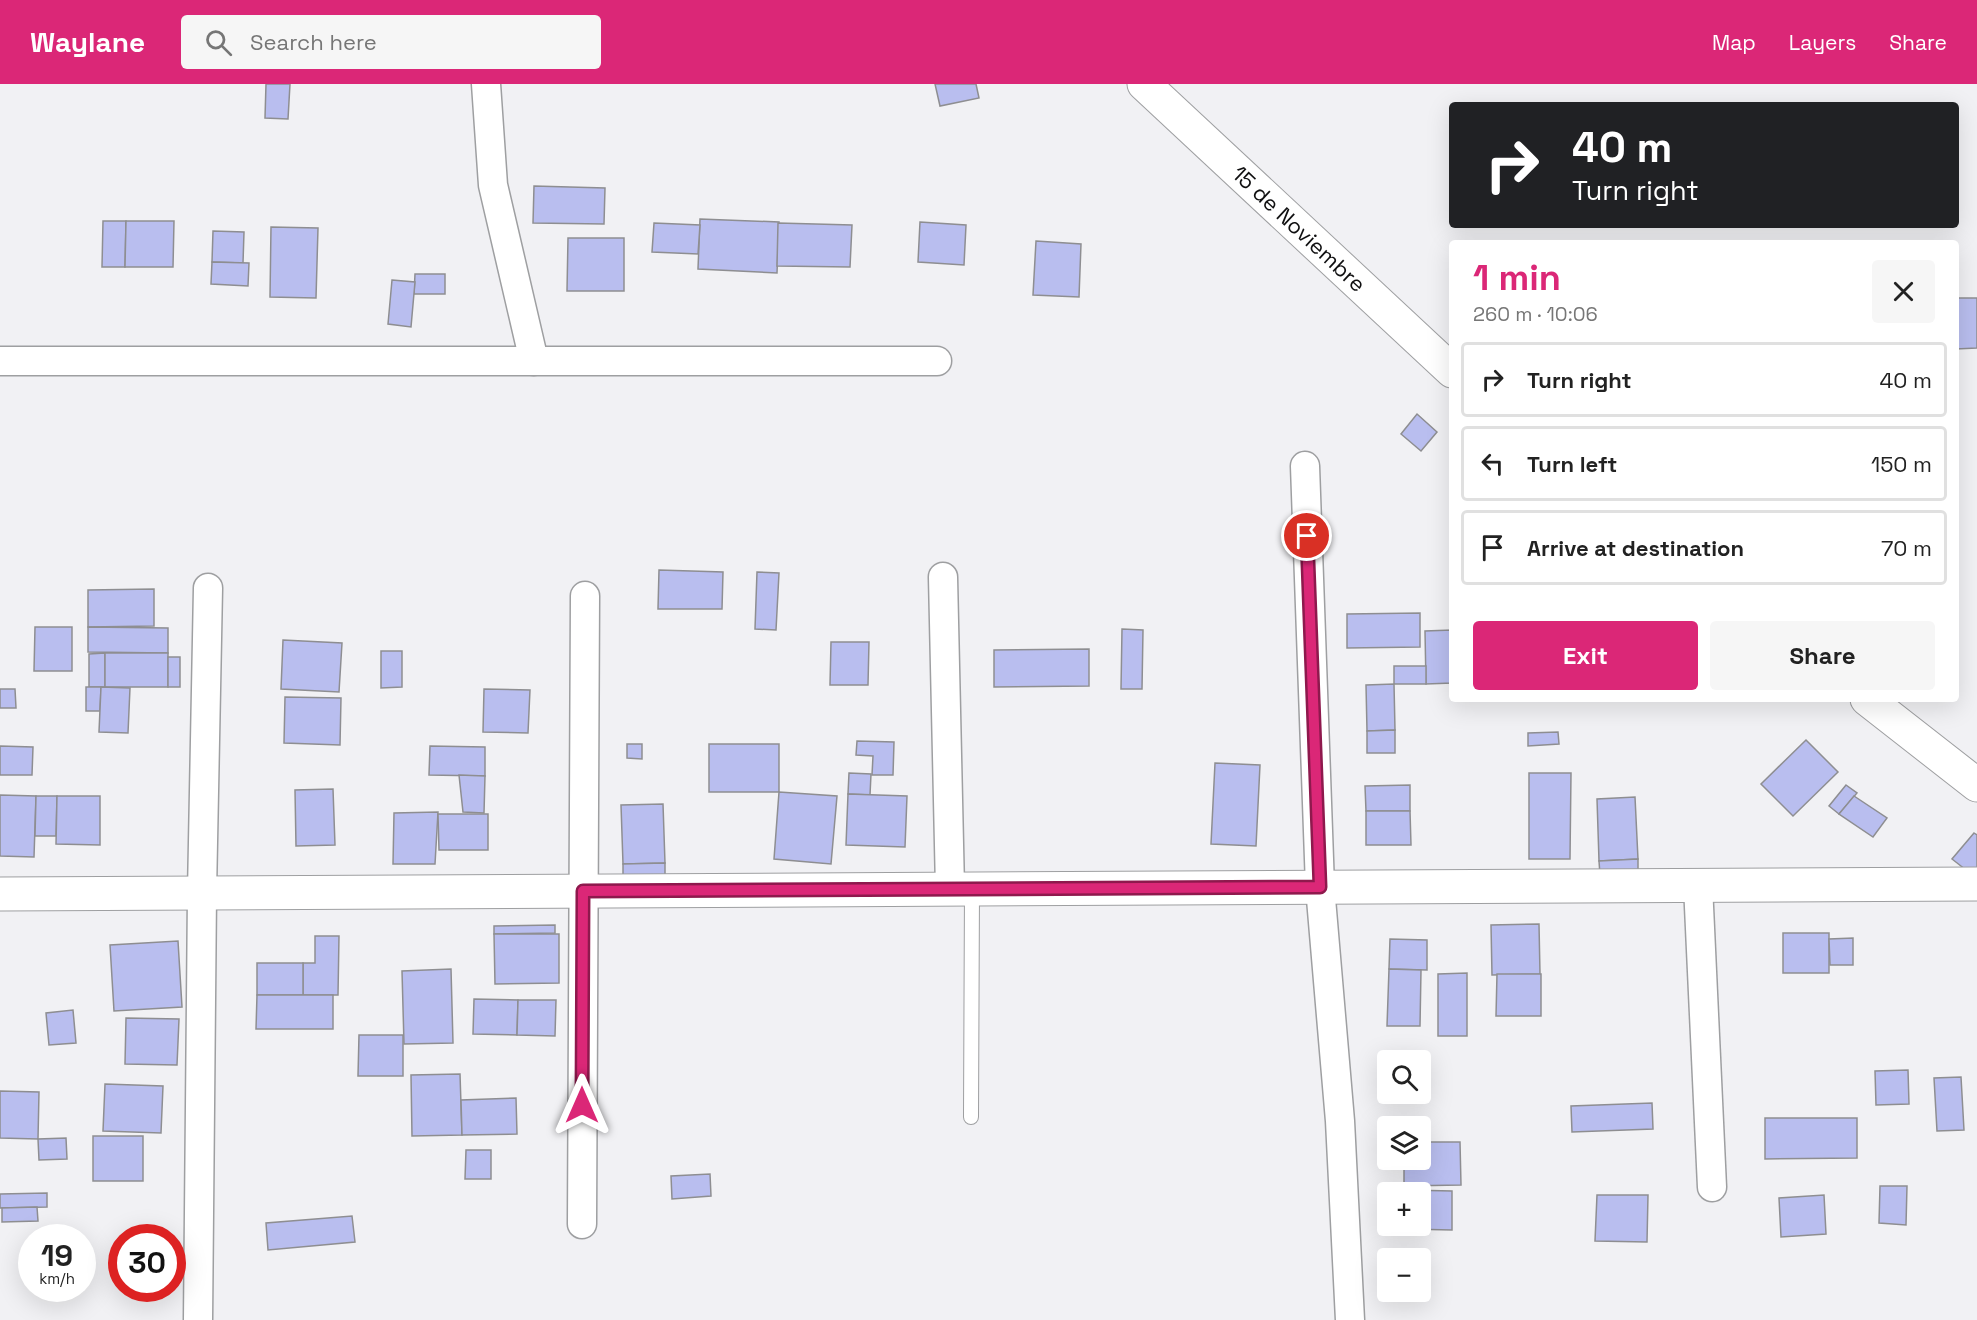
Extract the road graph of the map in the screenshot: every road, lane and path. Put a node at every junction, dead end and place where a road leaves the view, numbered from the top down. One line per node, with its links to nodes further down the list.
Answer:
1 (486, 84): 4 (street)
2 (1144, 84): 6 (street, 15 de Noviembre)
3 (0, 361): 4 (street)
4 (534, 361): 5 (street)
5 (937, 361)
6 (1449, 368)
7 (1305, 466): 15 (street)
8 (943, 577): 16 (street)
9 (208, 588): 18 (street)
10 (585, 596): 17 (street)
11 (1871, 702): 12 (street)
12 (1977, 785)
13 (1977, 884): 14 (street)
14 (1698, 885): 15 (street); 21 (street)
15 (1320, 887): 16 (street); 24 (street)
16 (961, 889): 17 (street); 20 (lane)
17 (583, 891): 18 (street); 22 (street)
18 (201, 893): 19 (street); 23 (street)
19 (0, 894)
20 (971, 1117)
21 (1712, 1187)
22 (582, 1224)
23 (198, 1320)
24 (1350, 1320)

